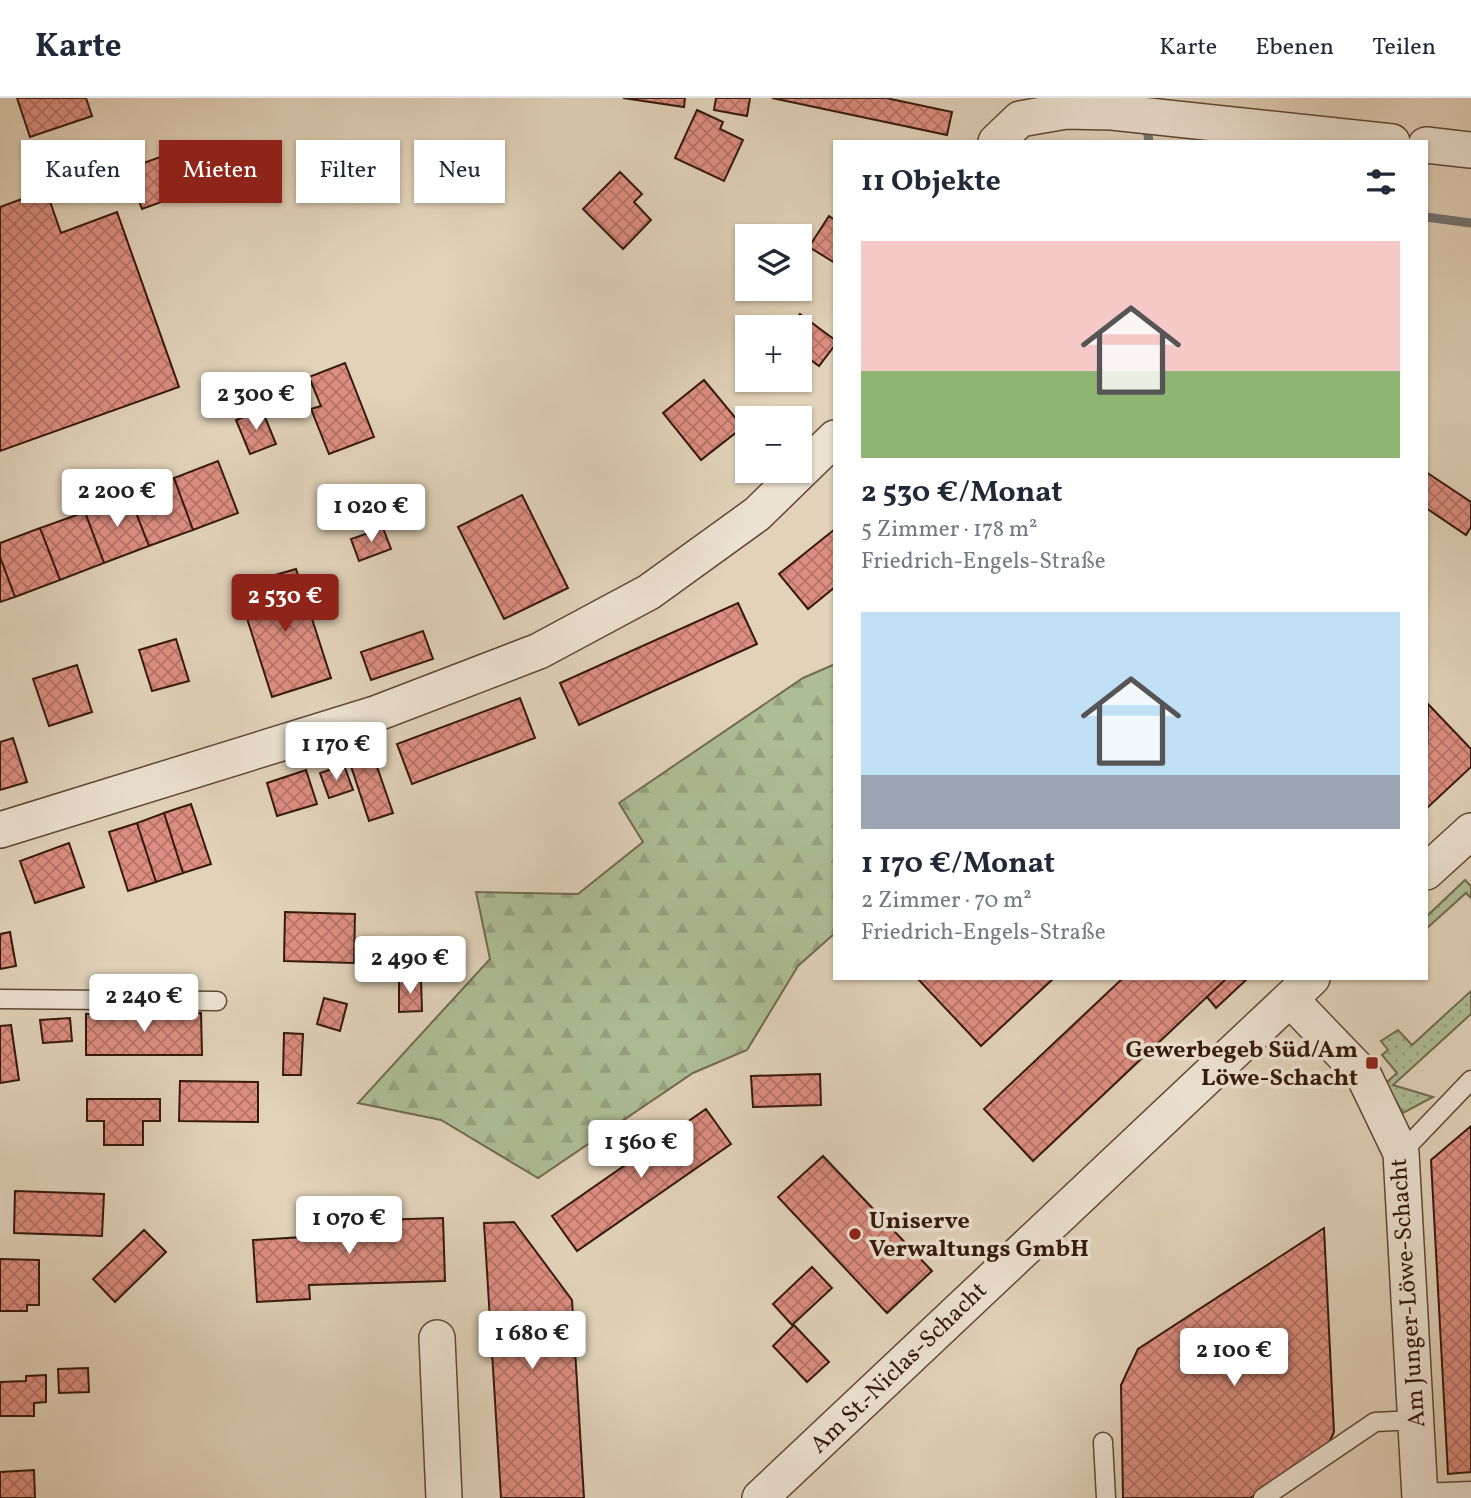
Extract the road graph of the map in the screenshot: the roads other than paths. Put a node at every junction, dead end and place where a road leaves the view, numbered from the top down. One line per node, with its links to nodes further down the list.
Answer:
1 (1008, 130): 2 (street)
2 (1372, 140)
3 (1428, 145): 4 (street)
4 (1471, 150)
5 (833, 440): 6 (street)
6 (0, 830)
7 (1471, 831): 8 (street)
8 (1428, 870)
9 (1301, 989): 13 (street, Am Junger-Löwe-Schacht); 20 (street, Am St.-Niclas-Schacht)
10 (0, 999): 11 (lane)
11 (217, 1001)
12 (1471, 1080): 13 (lane)
13 (1401, 1153): 15 (street, Am Junger-Löwe-Schacht)
14 (437, 1338): 19 (street)
15 (1415, 1420): 18 (street, Am Junger-Löwe-Schacht); 22 (lane)
16 (1104, 1442): 21 (lane)
17 (1471, 1491): 18 (lane)
18 (1420, 1496)
19 (444, 1498)
20 (760, 1498)
21 (1106, 1498)
22 (1263, 1498)

